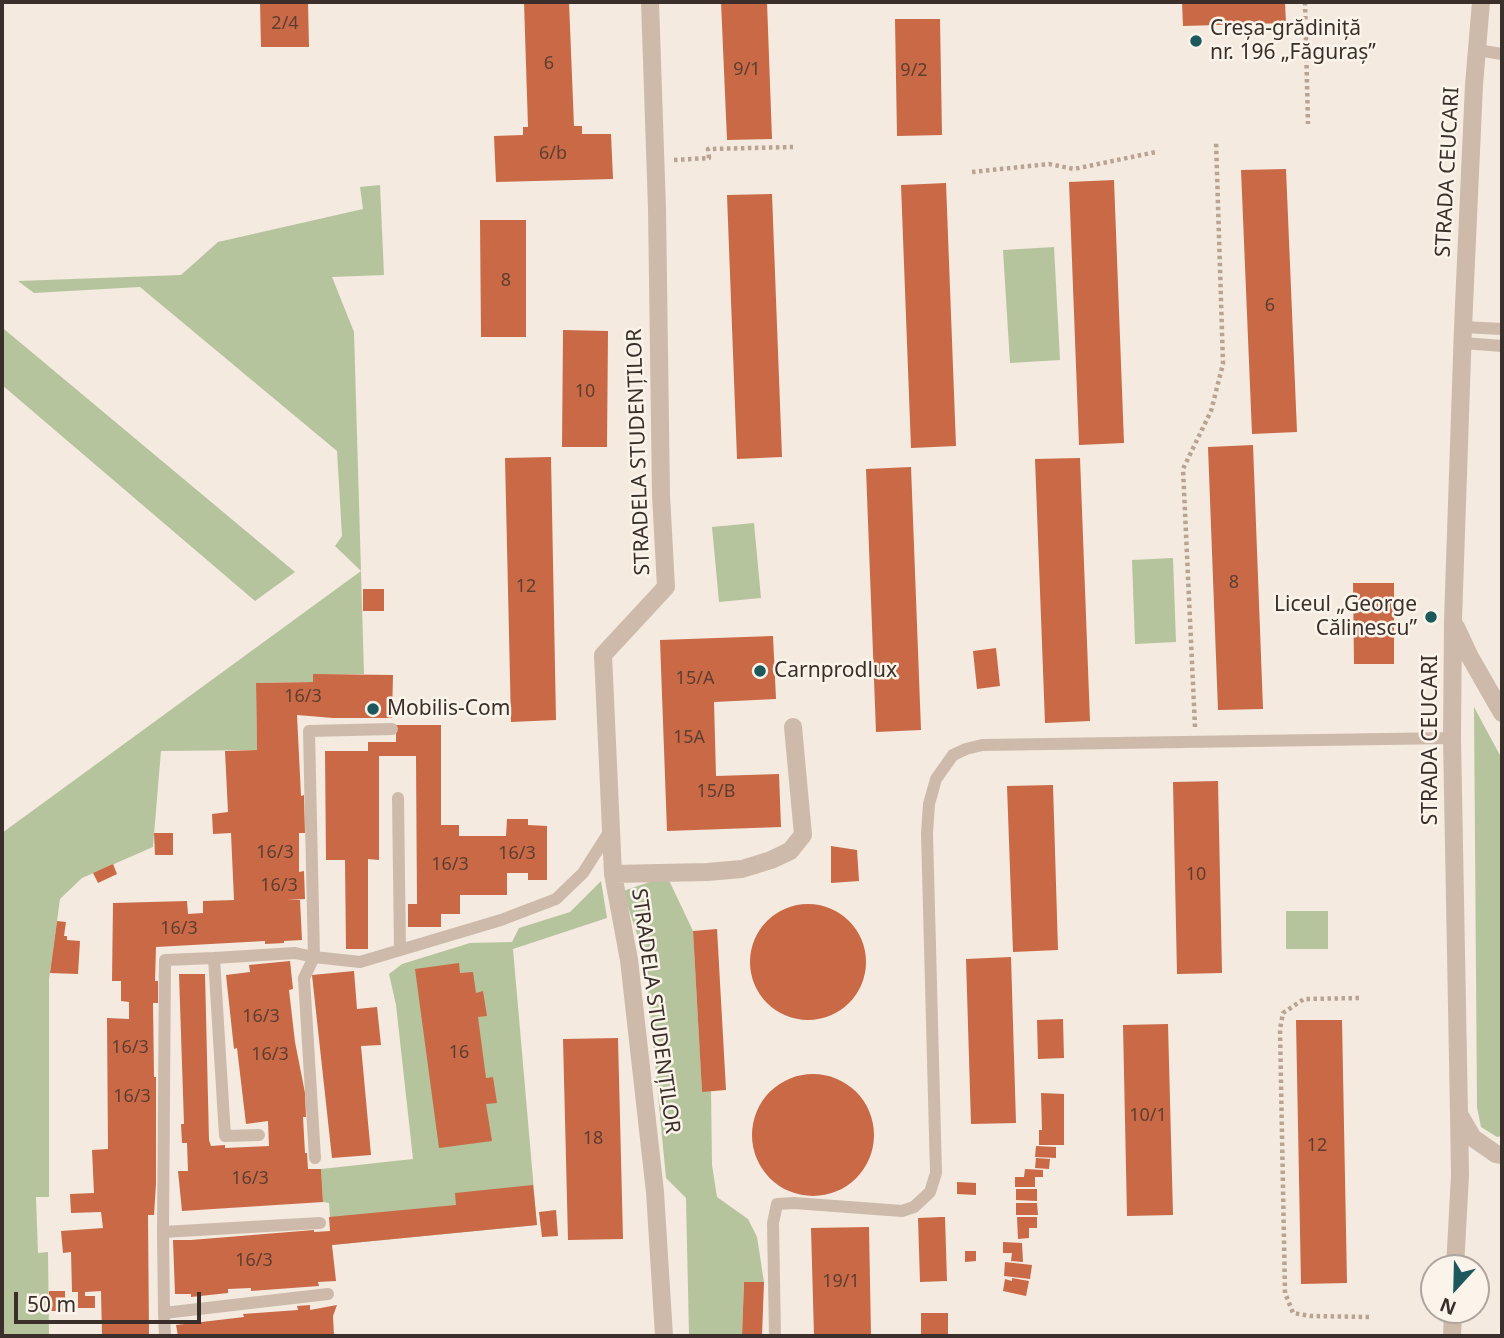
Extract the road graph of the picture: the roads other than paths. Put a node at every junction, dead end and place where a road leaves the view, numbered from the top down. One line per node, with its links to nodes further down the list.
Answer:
1 (650, 2): 14 (street, STRADELA STUDENȚILOR)
2 (1481, 2): 3 (street, STRADA CEUCARI)
3 (1477, 51): 4 (lane); 6 (street, STRADA CEUCARI)
4 (1502, 54)
5 (1502, 328): 6 (lane)
6 (1463, 335): 7 (lane); 8 (street, STRADA CEUCARI)
7 (1502, 346)
8 (1453, 621): 9 (street); 12 (street, STRADA CEUCARI)
9 (1502, 713)
10 (793, 727): 15 (street)
11 (392, 729): 17 (lane)
12 (1452, 738): 19 (street, STRADA CEUCARI); 30 (lane)
13 (398, 798): 16 (lane)
14 (611, 829): 15 (street, STRADELA STUDENȚILOR); 16 (lane)
15 (613, 874): 29 (street, STRADELA STUDENȚILOR)
16 (400, 950): 17 (lane)
17 (314, 957): 18 (lane); 22 (lane)
18 (214, 958): 20 (lane); 24 (lane)
19 (1460, 1114): 21 (street); 25 (street, STRADA CEUCARI)
20 (259, 1135)
21 (1502, 1155)
22 (315, 1158)
23 (320, 1223): 24 (lane)
24 (163, 1232): 27 (lane)
25 (1456, 1254)
26 (328, 1294): 27 (lane)
27 (164, 1313): 28 (lane)
28 (165, 1336)
29 (664, 1336)
30 (775, 1336)

